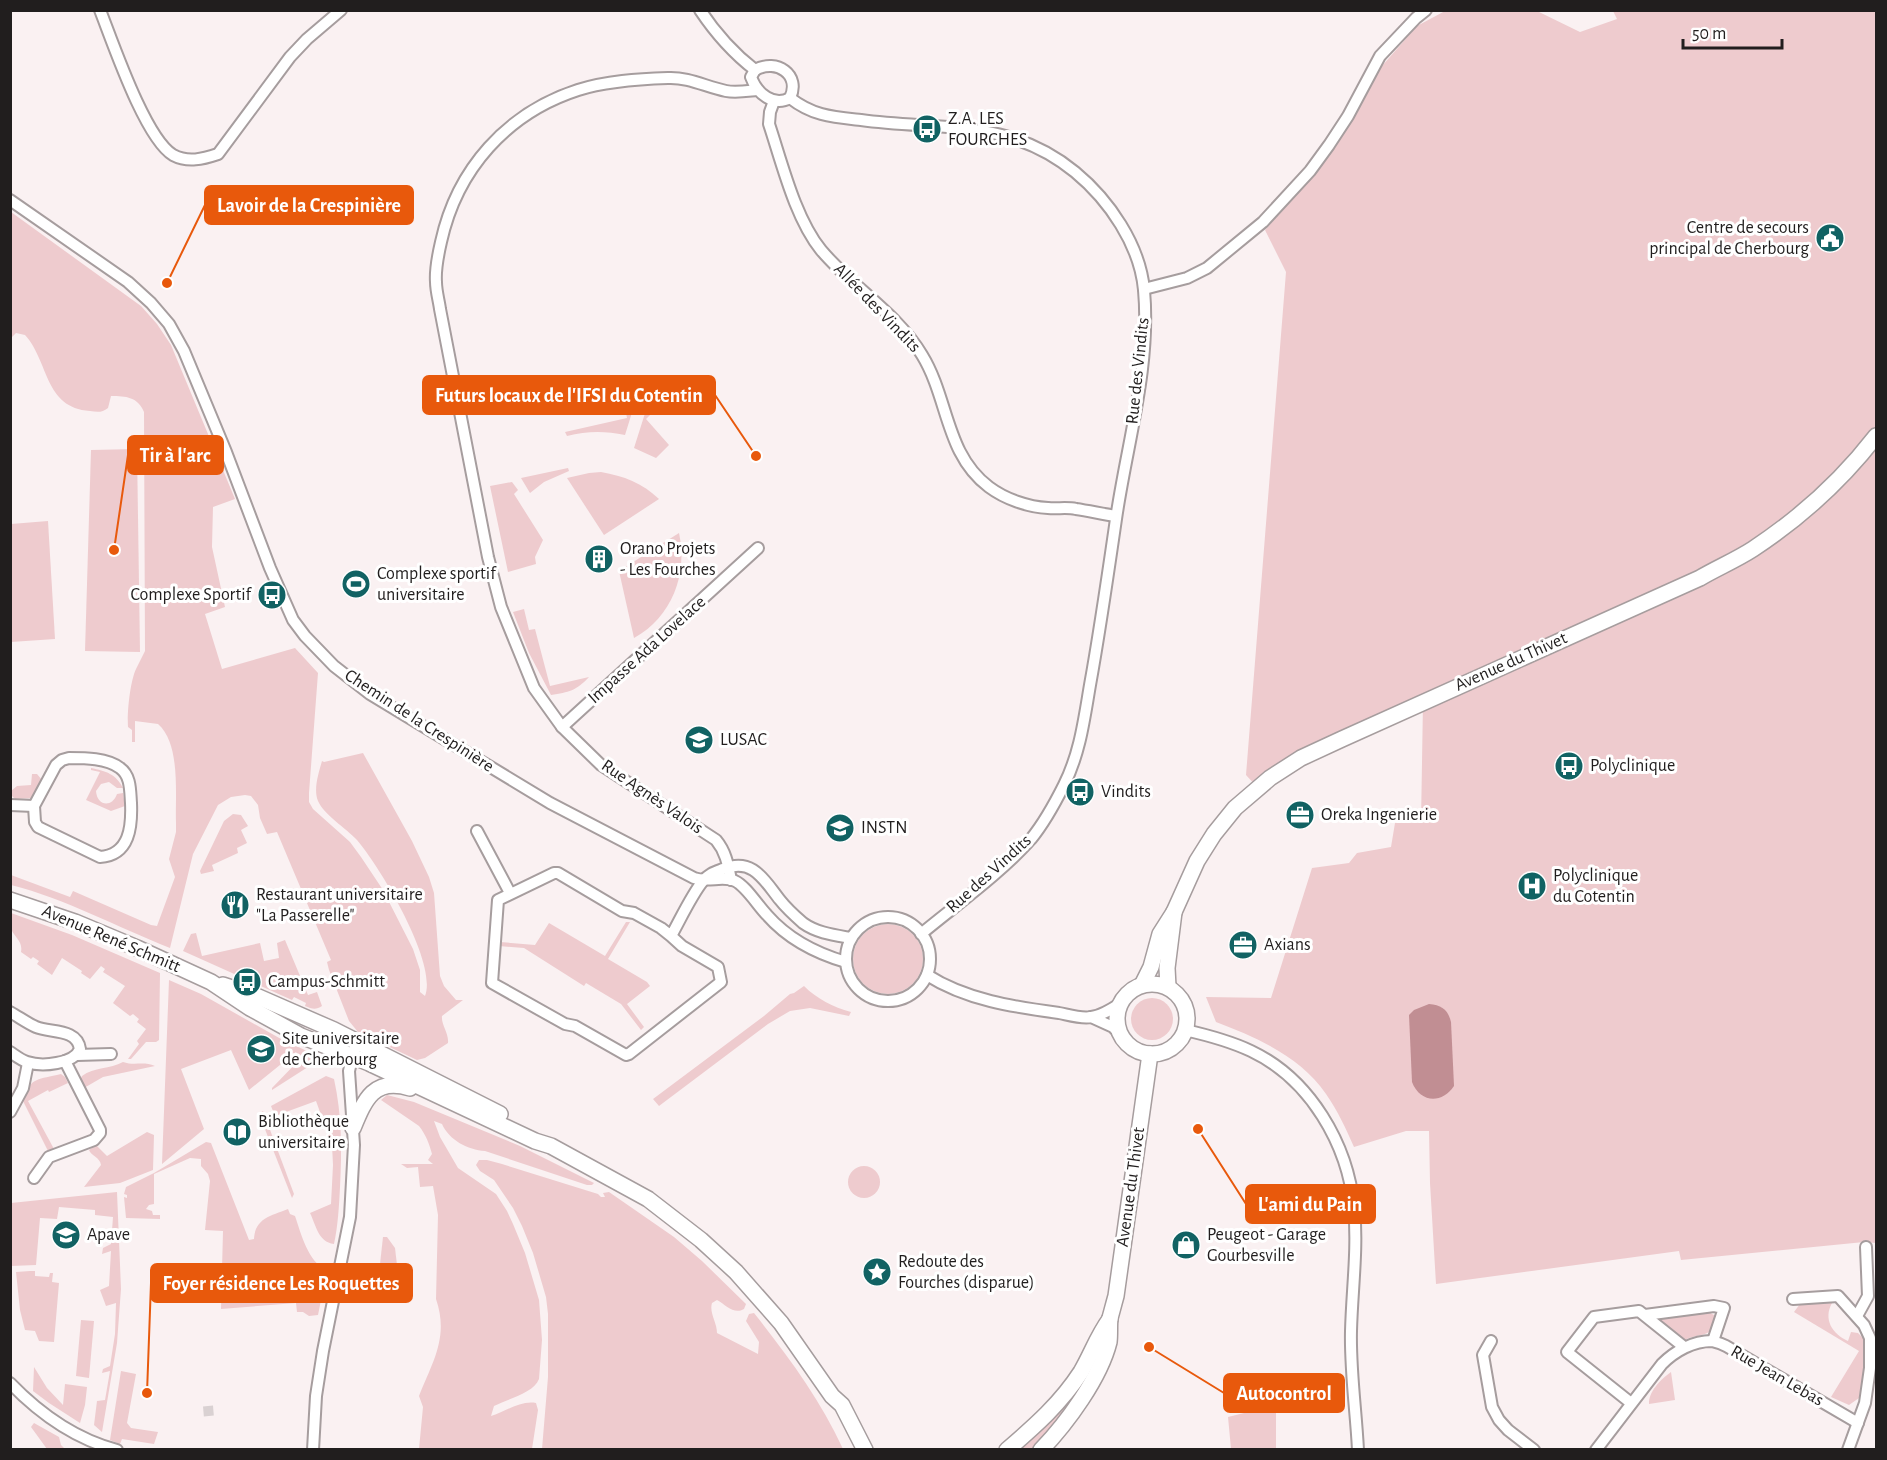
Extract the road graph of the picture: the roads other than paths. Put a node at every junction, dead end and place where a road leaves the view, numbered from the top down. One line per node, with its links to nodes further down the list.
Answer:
1 (100, 10): 2 (street)
2 (341, 10)
3 (700, 10): 5 (street)
4 (1426, 10): 10 (street)
5 (755, 70): 6 (street); 7 (street)
6 (757, 90): 8 (street); 14 (street, Rue Agnès Valois)
7 (790, 98): 8 (street); 10 (street, Rue des Vindits)
8 (774, 101): 12 (street, Allée des Vindits)
9 (10, 200): 20 (street, Chemin de la Crespinière)
10 (1144, 289): 12 (street, Rue des Vindits)
11 (1876, 436): 23 (main road, Avenue du Thivet)
12 (1116, 516): 24 (street, Rue des Vindits)
13 (759, 548): 14 (street, Impasse Ada Lovelace)
14 (562, 727): 18 (street, Rue Agnès Valois)
15 (10, 805): 16 (street)
16 (34, 806): 16 (street)
17 (477, 831): 21 (street)
18 (729, 867): 19 (street, Rue Agnès Valois); 20 (street); 26 (street)
19 (731, 880): 20 (street, Chemin de la Crespinière); 27 (street)
20 (702, 881): 25 (street)
21 (510, 893): 25 (street); 25 (street)
22 (10, 900): 29 (main road, Avenue René Schmitt)
23 (1174, 912): 30 (main road, Avenue du Thivet); 31 (main road, Avenue du Thivet)
24 (921, 934): 26 (street); 28 (street)
25 (671, 936)
26 (851, 938): 27 (street)
27 (846, 962): 28 (street)
28 (927, 975): 34 (street)
29 (211, 982): 37 (main road, Avenue René Schmitt); 42 (main road, Avenue René Schmitt)
30 (1142, 985): 31 (main road); 32 (main road)
31 (1168, 987): 35 (main road)
32 (1120, 1003): 34 (street); 36 (main road)
33 (10, 1012): 41 (street)
34 (1091, 1017): 36 (street)
35 (1185, 1030): 40 (main road); 68 (street)
36 (1121, 1035): 40 (main road)
37 (358, 1042): 42 (street); 48 (main road, Avenue René Schmitt)
38 (10, 1052): 44 (street)
39 (111, 1054): 41 (street)
40 (1150, 1054): 54 (main road, Avenue du Thivet)
41 (77, 1055): 43 (street)
42 (352, 1056): 45 (main road, Avenue René Schmitt); 47 (street)
43 (65, 1061): 44 (street); 49 (street)
44 (28, 1063): 46 (street)
45 (441, 1097): 47 (main road); 48 (main road, Avenue René Schmitt)
46 (10, 1112)
47 (353, 1128): 63 (street)
48 (551, 1146): 59 (main road, Avenue René Schmitt)
49 (34, 1178)
50 (1866, 1247): 53 (street)
51 (1793, 1299): 53 (street)
52 (1646, 1315): 56 (street); 57 (street); 60 (street)
53 (1857, 1316): 61 (street)
54 (1110, 1319): 66 (main road, Avenue du Thivet); 67 (main road, Avenue du Thivet)
55 (1491, 1341): 69 (street)
56 (1713, 1341): 57 (street, Rue Jean Lebas); 61 (street, Rue Jean Lebas)
57 (1684, 1347): 60 (street, Rue Jean Lebas)
58 (10, 1383): 62 (street)
59 (832, 1396): 64 (main road, Avenue René Schmitt); 65 (main road, Avenue René Schmitt)
60 (1631, 1403): 70 (street, Rue Jean Lebas)
61 (1858, 1423): 71 (street)
62 (117, 1449)
63 (313, 1449)
64 (855, 1449)
65 (865, 1449)
66 (1008, 1449)
67 (1041, 1449)
68 (1358, 1449)
69 (1534, 1449)
70 (1596, 1449)
71 (1848, 1449)

